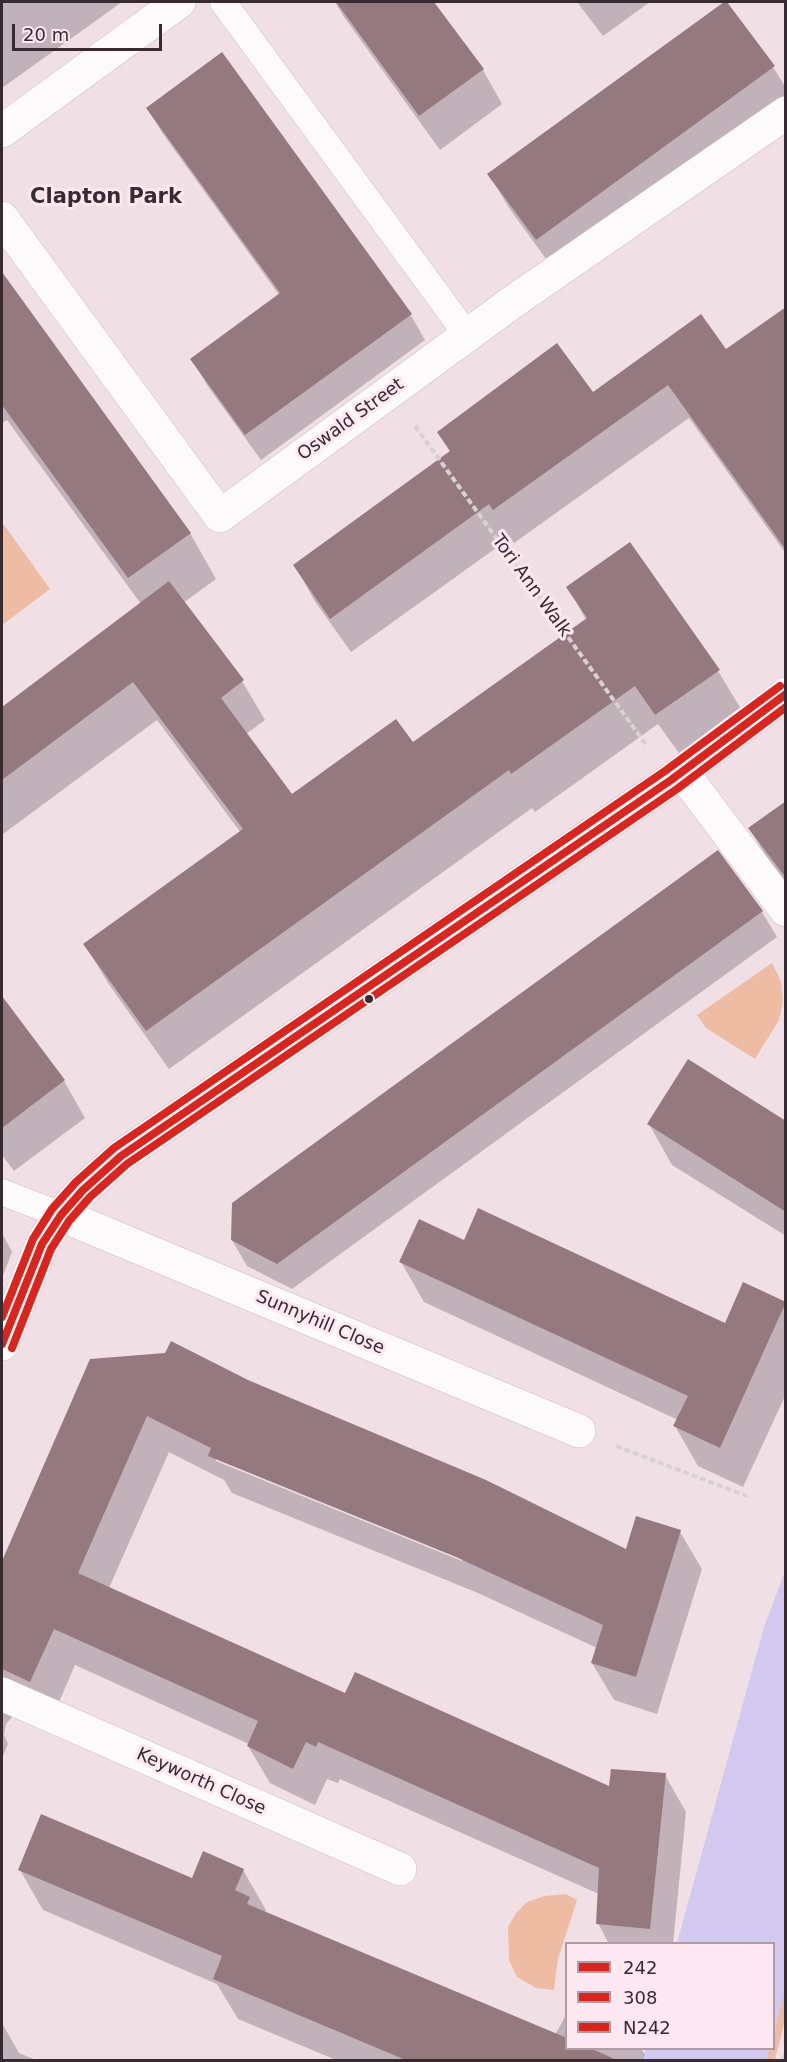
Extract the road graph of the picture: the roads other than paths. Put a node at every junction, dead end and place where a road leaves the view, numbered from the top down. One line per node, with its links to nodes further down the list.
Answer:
1 (179, 2): 4 (street)
2 (224, 2): 6 (lane)
3 (786, 113): 6 (street, Oswald Street)
4 (2, 131)
5 (2, 218): 6 (street, Oswald Street)
6 (467, 335)
7 (786, 694): 8 (street)
8 (677, 776): 9 (street); 11 (street)
9 (786, 910)
10 (2, 1192): 11 (lane)
11 (61, 1215): 12 (street); 13 (street, Sunnyhill Close)
12 (2, 1344)
13 (579, 1431)
14 (2, 1694): 15 (street, Keyworth Close)
15 (400, 1869)

